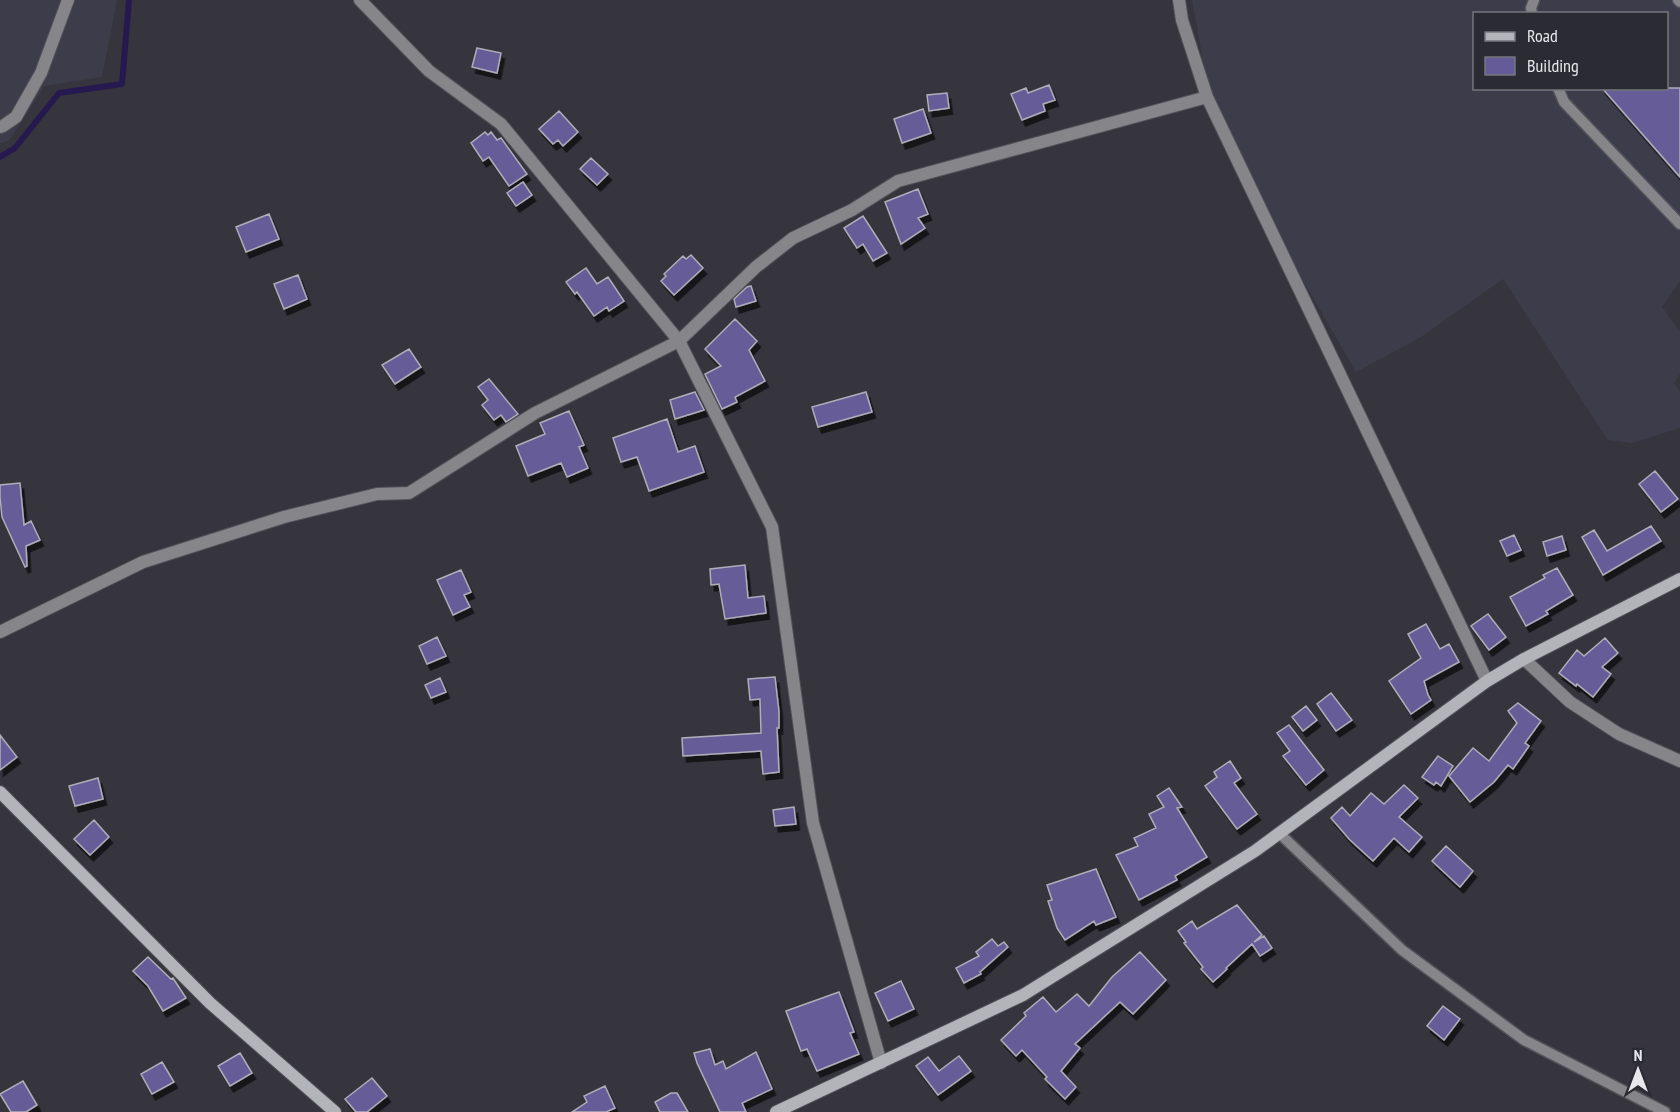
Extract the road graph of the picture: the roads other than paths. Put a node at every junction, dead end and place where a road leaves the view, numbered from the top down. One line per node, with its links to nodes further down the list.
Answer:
1 (68, 0): 6 (street)
2 (360, 0): 8 (street)
3 (1179, 0): 5 (street)
4 (1559, 90): 7 (lane)
5 (1207, 97): 8 (street); 12 (street)
6 (0, 127)
7 (1680, 224)
8 (679, 341): 10 (street); 16 (street)
9 (1680, 579): 11 (street)
10 (0, 632)
11 (1524, 659): 12 (street); 13 (street)
12 (1487, 681): 15 (street)
13 (1680, 762)
14 (0, 792): 17 (street)
15 (1280, 833): 16 (street); 19 (lane)
16 (881, 1063): 18 (street)
17 (335, 1112)
18 (776, 1112)
19 (1665, 1112)

